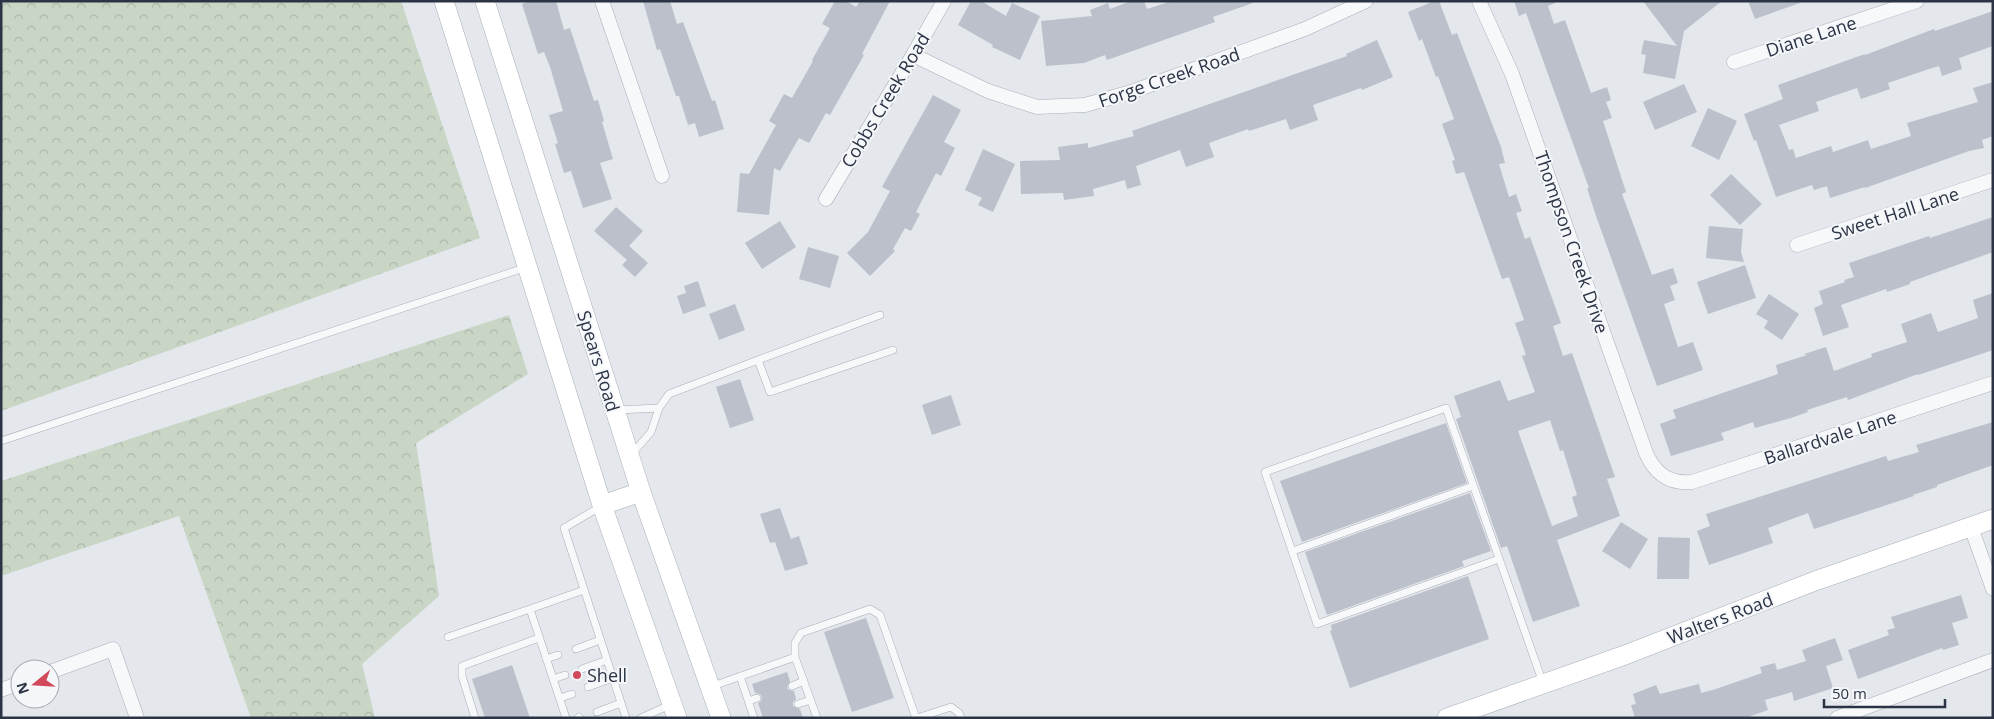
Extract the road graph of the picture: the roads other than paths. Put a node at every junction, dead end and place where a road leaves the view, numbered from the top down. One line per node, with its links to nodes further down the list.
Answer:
1 (444, 1): 14 (main road)
2 (485, 1): 20 (main road, Spears Road)
3 (602, 1): 10 (street)
4 (944, 1): 8 (street, Cobbs Creek Road)
5 (1366, 1): 8 (street, Forge Creek Road)
6 (1479, 1): 23 (street, Thompson Creek Drive)
7 (1917, 1): 9 (street, Diane Lane)
8 (913, 56): 12 (street, Cobbs Creek Road)
9 (1734, 62)
10 (662, 176)
11 (1993, 180): 13 (street, Sweet Hall Lane)
12 (826, 199)
13 (1797, 246)
14 (527, 267): 21 (lane); 26 (main road)
15 (880, 316): 17 (lane)
16 (893, 350): 17 (lane)
17 (758, 360): 19 (lane)
18 (1993, 383): 23 (street, Ballardvale Lane)
19 (659, 408): 20 (lane); 22 (lane)
20 (614, 410): 22 (main road, Spears Road)
21 (1, 441)
22 (630, 456): 25 (main road, Spears Road)
23 (1667, 479)
24 (1473, 486): 29 (lane); 29 (lane); 30 (lane)
25 (641, 492): 26 (main road); 53 (main road, Spears Road)
26 (602, 505): 32 (lane); 61 (main road)
27 (1993, 518): 28 (main road, Walters Road)
28 (1971, 526): 31 (street); 50 (main road, Walters Road)
29 (1293, 551): 30 (lane)
30 (1499, 559): 50 (lane)
31 (1993, 589)
32 (584, 590): 33 (lane); 36 (lane)
33 (530, 609): 34 (lane); 35 (lane)
34 (448, 636)
35 (539, 638): 40 (lane); 64 (lane)
36 (600, 640): 37 (lane); 41 (lane)
37 (576, 649)
38 (558, 655): 40 (lane)
39 (795, 657): 46 (lane); 49 (lane); 71 (lane)
40 (546, 659): 48 (lane)
41 (607, 660): 44 (lane); 47 (lane)
42 (1993, 660): 74 (street)
43 (60, 668): 63 (street)
44 (582, 669)
45 (565, 675): 48 (lane)
46 (740, 676): 53 (lane); 58 (lane)
47 (613, 678): 52 (lane); 59 (lane)
48 (553, 679): 55 (lane)
49 (804, 681): 51 (lane); 57 (lane)
50 (1543, 684): 73 (main road, Walters Road)
51 (792, 686)
52 (588, 688)
53 (710, 688): 68 (main road, Spears Road)
54 (572, 694): 55 (lane)
55 (560, 698): 65 (lane)
56 (757, 698): 58 (lane)
57 (811, 700): 60 (lane); 70 (lane)
58 (749, 702): 69 (lane)
59 (621, 703): 62 (lane); 66 (lane)
60 (798, 704)
61 (675, 711): 67 (lane)
62 (597, 712)
63 (137, 718)
64 (475, 718)
65 (566, 718)
66 (626, 718)
67 (641, 718)
68 (721, 718)
69 (754, 718)
70 (818, 718)
71 (916, 718): 72 (lane)
72 (961, 718)
73 (1447, 718)
74 (1837, 718)

